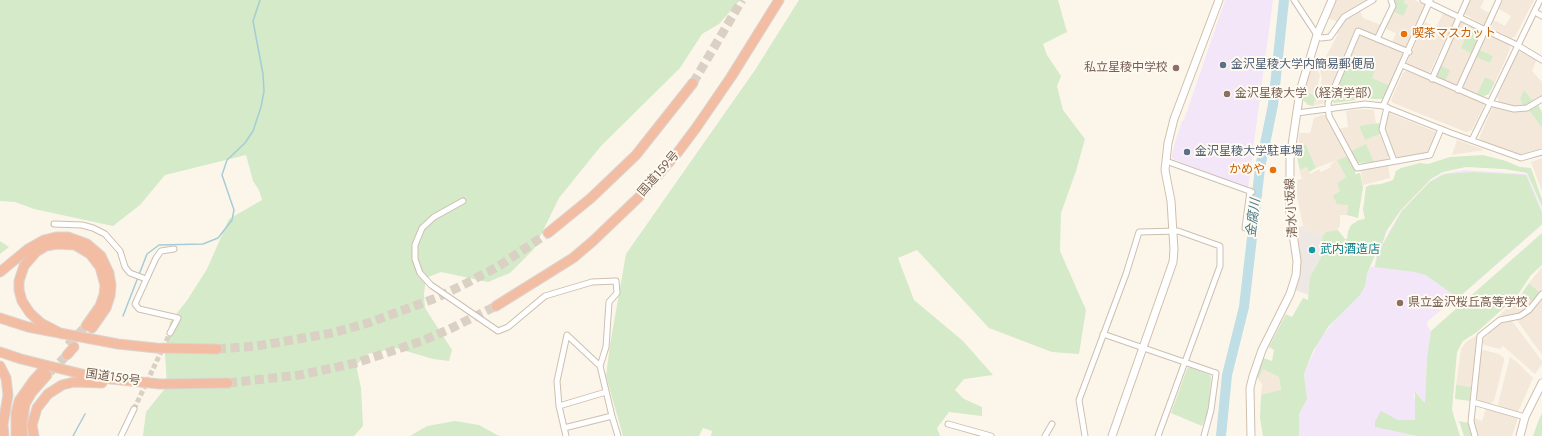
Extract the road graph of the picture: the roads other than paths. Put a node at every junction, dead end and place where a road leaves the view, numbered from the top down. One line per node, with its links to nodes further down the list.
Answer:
1 (779, 0): 44 (highway, 国道159号)
2 (1219, 0): 33 (street)
3 (1294, 0): 16 (street)
4 (1332, 0): 16 (street, 清水小坂線)
5 (1373, 0): 16 (street)
6 (1391, 0): 17 (street)
7 (1423, 0): 11 (street)
8 (1467, 0): 13 (street)
9 (1499, 0): 15 (street)
10 (1540, 0): 12 (street)
11 (1430, 1): 13 (street); 19 (street)
12 (1535, 12): 14 (street); 18 (street)
13 (1460, 16): 15 (street); 22 (street)
14 (1542, 16)
15 (1486, 30): 18 (street); 24 (street)
16 (1317, 35): 29 (street, 清水小坂線)
17 (1377, 39): 19 (street); 28 (street)
18 (1517, 45): 20 (street); 26 (street)
19 (1408, 52): 21 (street)
20 (1542, 60)
21 (1402, 65): 22 (street); 27 (street)
22 (1432, 79): 24 (street)
23 (693, 83): 39 (highway)
24 (1458, 90): 26 (street)
25 (1542, 99): 26 (street)
26 (1490, 103): 31 (street)
27 (1385, 106): 28 (street); 30 (street); 34 (street)
28 (1328, 110): 29 (street); 34 (street)
29 (1297, 113): 80 (street, 清水小坂線)
30 (1441, 129): 31 (street); 34 (street)
31 (1472, 140): 32 (street)
32 (1542, 152)
33 (1166, 161): 37 (street); 38 (street)
34 (1394, 161)
35 (463, 201): 54 (street)
36 (54, 224): 42 (street)
37 (1245, 228)
38 (1173, 230): 48 (street); 49 (street); 52 (street)
39 (548, 233)
40 (174, 249): 42 (street)
41 (0, 272): 47 (highway)
42 (144, 279): 46 (street)
43 (1542, 294): 59 (street)
44 (496, 306)
45 (0, 318): 47 (highway)
46 (170, 333)
47 (62, 334): 50 (highway)
48 (1103, 334): 49 (street); 76 (street)
49 (1143, 348): 52 (street); 77 (street)
50 (217, 349)
51 (0, 352): 57 (highway, 国道159号)
52 (1186, 362): 78 (street); 79 (street)
53 (0, 366): 67 (highway)
54 (600, 366): 58 (street); 60 (street)
55 (228, 383): 57 (highway, 国道159号)
56 (1542, 383): 63 (street)
57 (160, 384): 70 (highway)
58 (606, 392): 60 (street); 62 (street)
59 (1473, 402): 63 (street); 81 (street)
60 (560, 406): 66 (street)
61 (134, 409): 71 (street)
62 (612, 416): 66 (street); 73 (street)
63 (1525, 418): 82 (street)
64 (948, 424): 74 (street)
65 (1052, 424): 75 (street)
66 (564, 428): 72 (street)
67 (4, 436)
68 (16, 436): 69 (highway)
69 (23, 436)
70 (34, 436)
71 (121, 436)
72 (566, 436)
73 (618, 436)
74 (991, 436)
75 (1045, 436)
76 (1085, 436)
77 (1112, 436)
78 (1158, 436)
79 (1204, 436)
80 (1250, 436)
81 (1475, 436)
82 (1520, 436)

